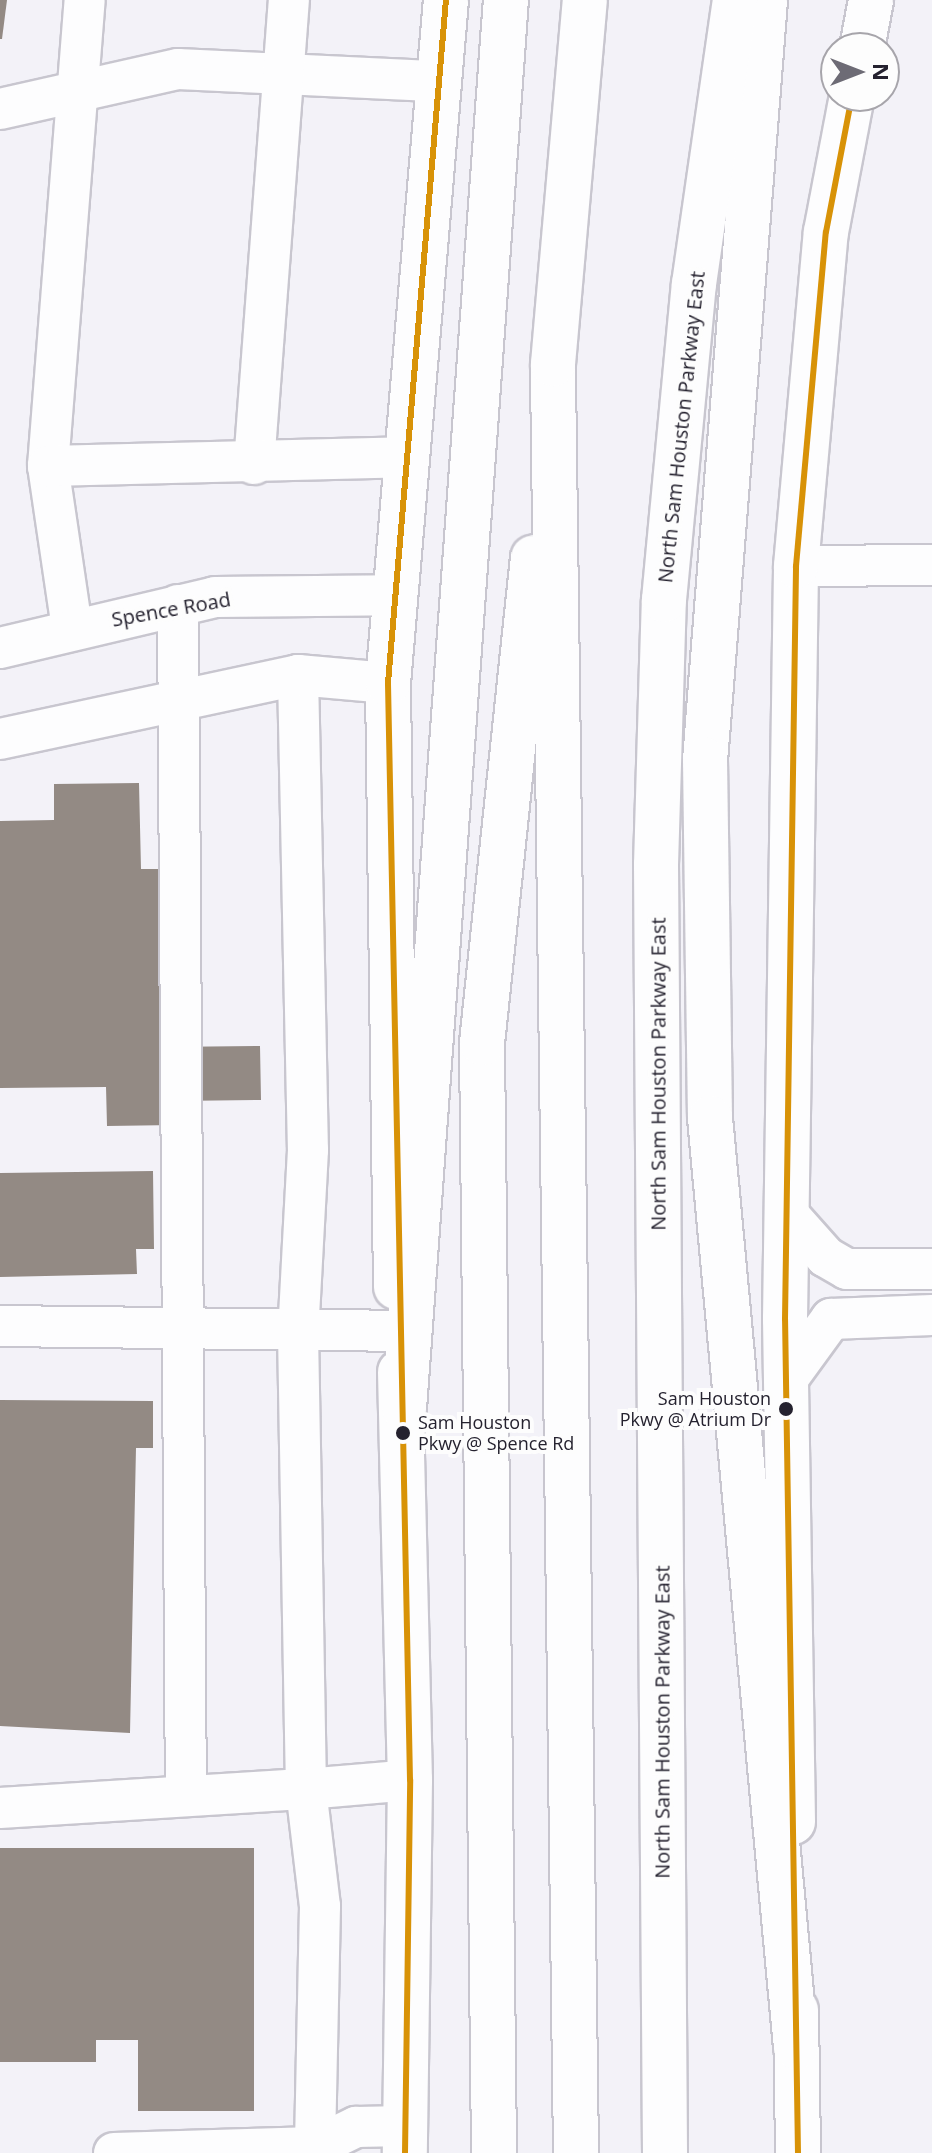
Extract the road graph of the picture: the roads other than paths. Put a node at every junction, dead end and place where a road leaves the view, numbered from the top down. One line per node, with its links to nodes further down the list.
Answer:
1 (85, 0): 12 (street)
2 (289, 0): 10 (street)
3 (446, 0): 11 (main road)
4 (506, 0): 37 (main road)
5 (585, 0): 15 (main road)
6 (735, 0): 48 (main road, North Sam Houston Parkway East)
7 (765, 0): 42 (main road)
8 (871, 0): 9 (main road)
9 (865, 32)
10 (278, 75): 11 (street); 12 (street); 17 (street)
11 (437, 81): 16 (main road)
12 (76, 87): 13 (street); 18 (street)
13 (0, 109)
14 (849, 112): 20 (main road)
15 (553, 364): 46 (main road); 47 (main road)
16 (405, 457): 17 (street); 21 (main road)
17 (254, 464): 18 (street)
18 (48, 466): 23 (street)
19 (932, 565): 20 (street)
20 (796, 566): 29 (main road)
21 (393, 595): 22 (street, Spence Road); 26 (main road)
22 (178, 605): 23 (street, Spence Road); 27 (street)
23 (72, 628): 24 (street, Spence Road)
24 (0, 648)
25 (298, 675): 26 (street); 27 (street); 35 (street)
26 (388, 683): 33 (main road)
27 (178, 701): 28 (street); 34 (street)
28 (0, 739)
29 (786, 1212): 30 (street); 36 (main road)
30 (932, 1269)
31 (932, 1315): 36 (street)
32 (0, 1326): 34 (street)
33 (396, 1331): 35 (street); 37 (main road)
34 (178, 1332): 35 (street); 40 (street)
35 (298, 1332): 39 (street)
36 (786, 1381): 42 (main road)
37 (404, 1408): 38 (main road)
38 (410, 1780): 39 (street); 43 (main road)
39 (306, 1789): 40 (street); 44 (street)
40 (186, 1796): 41 (street)
41 (0, 1808)
42 (796, 2047): 49 (main road)
43 (405, 2140): 44 (street)
44 (315, 2147): 45 (street)
45 (114, 2153)
46 (494, 2153)
47 (576, 2153)
48 (665, 2153)
49 (798, 2153)

